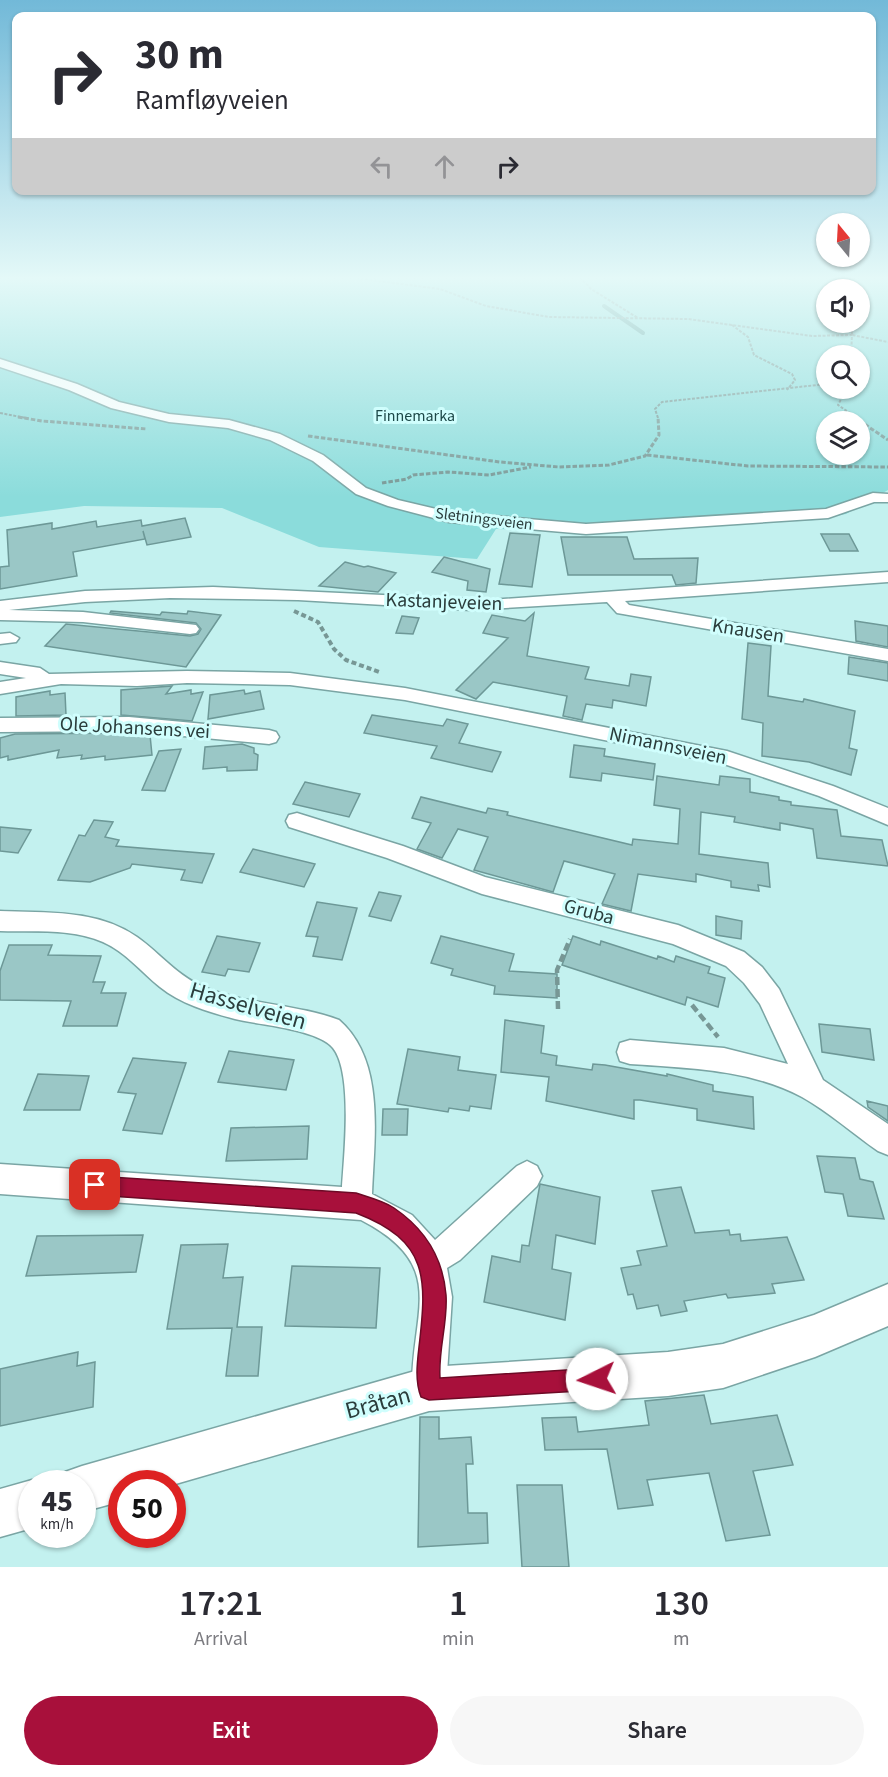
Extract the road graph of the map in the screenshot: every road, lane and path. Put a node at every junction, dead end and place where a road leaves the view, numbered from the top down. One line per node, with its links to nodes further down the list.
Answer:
1 (751, 350): 4 (path)
2 (0, 363): 8 (street, Sletningsveien)
3 (816, 386): 4 (path)
4 (787, 390): 10 (path)
5 (841, 399): 9 (path)
6 (0, 413): 7 (path)
7 (152, 429)
8 (275, 437): 11 (path); 13 (street, Sletningsveien)
9 (888, 440)
10 (647, 455): 11 (path); 12 (path)
11 (537, 465): 13 (path)
12 (888, 467)
13 (361, 491): 14 (street, Sletningsveien)
14 (888, 498)
15 (888, 577): 17 (street, Kastanjeveien)
16 (266, 594): 17 (street, Kastanjeveien); 18 (street, Kastanjeveien); 23 (path)
17 (613, 598): 21 (street, Knausen)
18 (0, 606)
19 (0, 615): 20 (street)
20 (190, 629)
21 (888, 655)
22 (0, 668): 24 (street)
23 (387, 674)
24 (61, 678): 25 (street); 28 (street, Nimannsveien)
25 (0, 688)
26 (0, 725): 27 (street, Ole Johansens vei)
27 (269, 737)
28 (888, 817)
29 (297, 821): 36 (street, Gruba)
30 (0, 921): 40 (street, Hasselveien)
31 (570, 939): 33 (path)
32 (692, 1005): 35 (path)
33 (558, 1009)
34 (630, 1052): 35 (street)
35 (733, 1060): 36 (street)
36 (813, 1089): 37 (street)
37 (888, 1141)
38 (527, 1176): 41 (street)
39 (0, 1179): 40 (street)
40 (356, 1203): 41 (street)
41 (429, 1260): 43 (street)
42 (888, 1305): 43 (main road, Bråtan)
43 (429, 1389): 44 (main road, Bråtan)
44 (96, 1485)
45 (18, 1508): 46 (main road)
46 (0, 1513)

